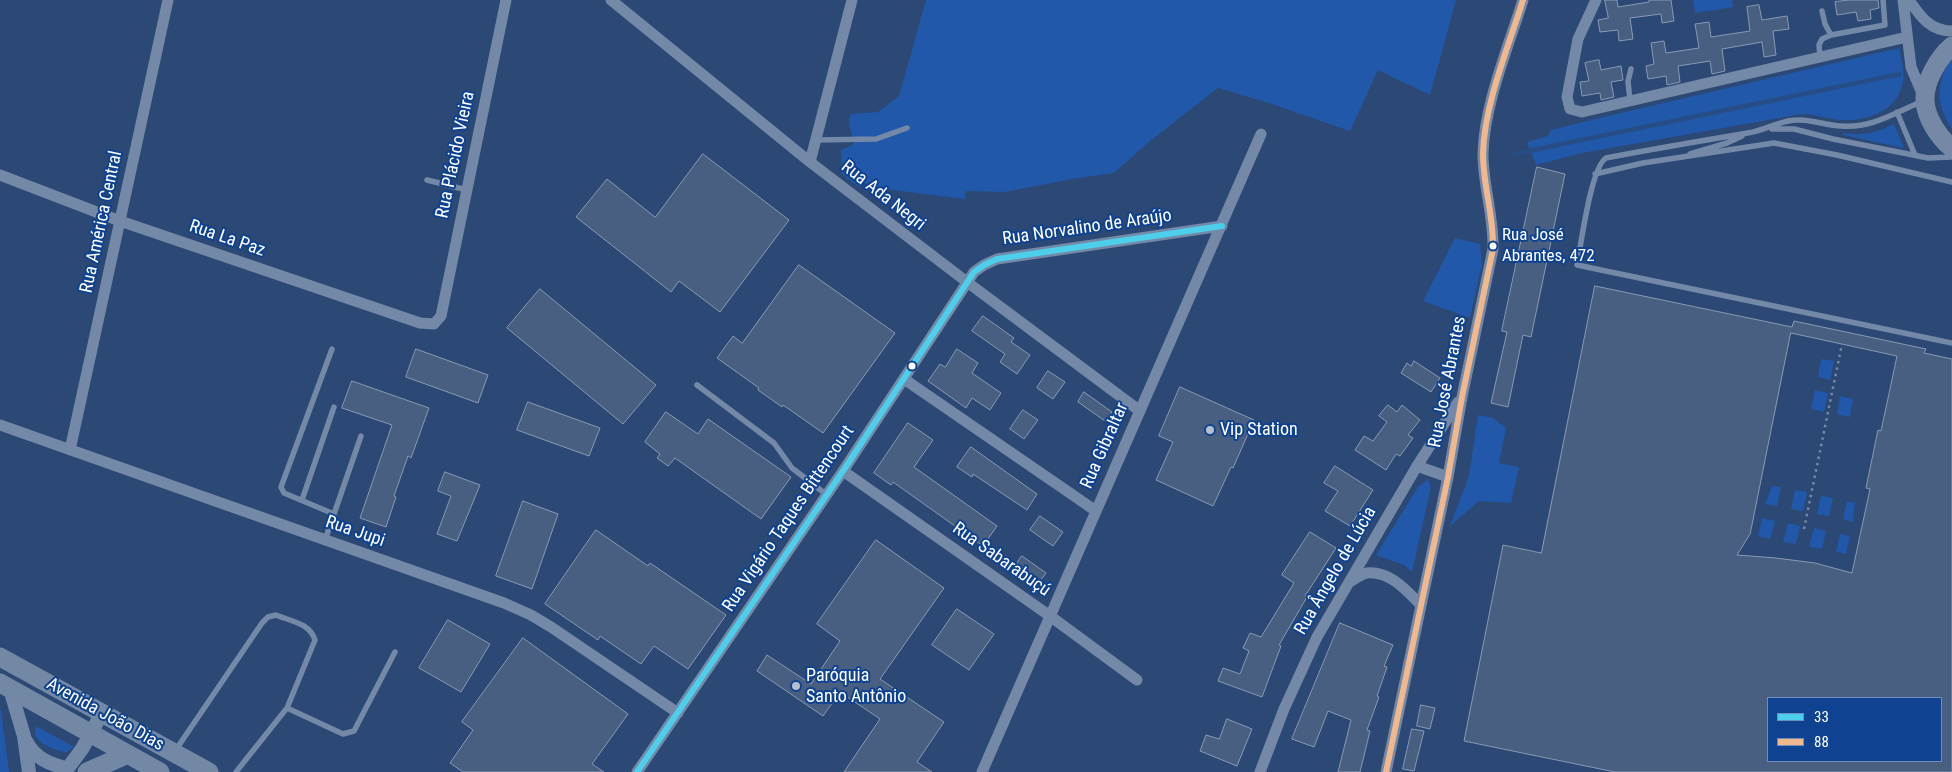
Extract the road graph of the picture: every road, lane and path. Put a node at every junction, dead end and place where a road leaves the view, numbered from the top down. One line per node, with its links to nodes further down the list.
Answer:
1 (168, 0): 35 (street, Rua América Central)
2 (506, 0): 34 (street, Rua Plácido Vieira)
3 (611, 0): 29 (street, Rua Ada Negri)
4 (852, 0): 24 (street)
5 (1524, 0): 44 (street, Rua José Abrantes)
6 (1596, 0): 17 (street)
7 (1883, 0): 12 (lane)
8 (1903, 0): 13 (street)
9 (1909, 0): 11 (street)
10 (1822, 11): 12 (lane)
11 (1952, 31)
12 (1831, 34): 15 (lane)
13 (1907, 37): 15 (street); 18 (street)
14 (1952, 46): 18 (highway)
15 (1820, 57): 17 (street)
16 (1631, 69): 17 (lane)
17 (1630, 101)
18 (1925, 101): 19 (lane); 25 (highway)
19 (1896, 112): 21 (lane); 26 (lane)
20 (906, 128): 24 (lane)
21 (1767, 128): 22 (lane); 26 (lane)
22 (1748, 133): 27 (lane); 30 (lane)
23 (1261, 134): 36 (street, Rua Gibraltar)
24 (816, 140): 29 (street)
25 (1952, 148)
26 (1915, 155): 28 (lane)
27 (1683, 157): 30 (lane); 33 (lane)
28 (1952, 157)
29 (810, 162): 37 (street, Rua Ada Negri)
30 (1595, 174): 39 (lane)
31 (0, 175): 35 (street, Rua La Paz)
32 (427, 180): 34 (lane)
33 (1952, 182)
34 (467, 190): 38 (street, Rua Plácido Vieira)
35 (120, 221): 38 (street, Rua La Paz); 49 (street, Rua América Central)
36 (1222, 226): 37 (street, Rua Norvalino de Araújo); 46 (street, Rua Gibraltar)
37 (966, 282): 42 (street, Rua Vigário Taques Bittencourt); 46 (street, Rua Ada Negri)
38 (441, 316)
39 (1952, 343)
40 (1842, 344): 57 (path)
41 (332, 349): 54 (lane)
42 (904, 378): 51 (street, Rua Vigário Taques Bittencourt); 55 (street)
43 (697, 385): 53 (lane)
44 (1462, 397): 50 (street, Rua Ângelo de Lúcia); 52 (street, Rua José Abrantes)
45 (334, 407): 54 (lane)
46 (1140, 411): 55 (street, Rua Gibraltar)
47 (0, 425): 49 (street, Rua Jupi)
48 (361, 436): 56 (lane)
49 (70, 450): 58 (street, Rua Jupi)
50 (1418, 466): 52 (street); 59 (street, Rua Ângelo de Lúcia)
51 (843, 471): 53 (street, Rua Vigário Taques Bittencourt); 61 (street, Rua Sabarabuçú)
52 (1448, 477): 60 (street, Rua José Abrantes)
53 (827, 495): 68 (street, Rua Vigário Taques Bittencourt)
54 (302, 500): 56 (lane)
55 (1096, 511): 61 (street, Rua Gibraltar)
56 (334, 514): 58 (lane)
57 (1804, 529)
58 (325, 540): 68 (street, Rua Jupi)
59 (1348, 582): 60 (street); 81 (street, Rua Ângelo de Lúcia)
60 (1420, 604): 82 (street, Rua José Abrantes)
61 (1050, 616): 64 (street, Rua Sabarabuçú); 80 (street, Rua Gibraltar)
62 (395, 652): 66 (lane)
63 (0, 657): 67 (main road, Avenida João Dias)
64 (1137, 680)
65 (5, 686): 69 (main road, Avenida João Dias); 70 (street)
66 (287, 708): 71 (lane); 78 (lane)
67 (102, 713): 69 (street); 71 (main road, Avenida João Dias)
68 (678, 713): 79 (street, Rua Vigário Taques Bittencourt)
69 (92, 734): 72 (main road, Avenida João Dias); 73 (street)
70 (24, 736): 73 (street); 74 (street)
71 (174, 753): 77 (main road, Avenida João Dias)
72 (128, 754): 75 (main road); 76 (main road, Avenida João Dias)
73 (67, 770)
74 (29, 772)
75 (87, 772)
76 (160, 772)
77 (209, 772)
78 (236, 772)
79 (637, 772)
80 (982, 772)
81 (1260, 772)
82 (1386, 772)

